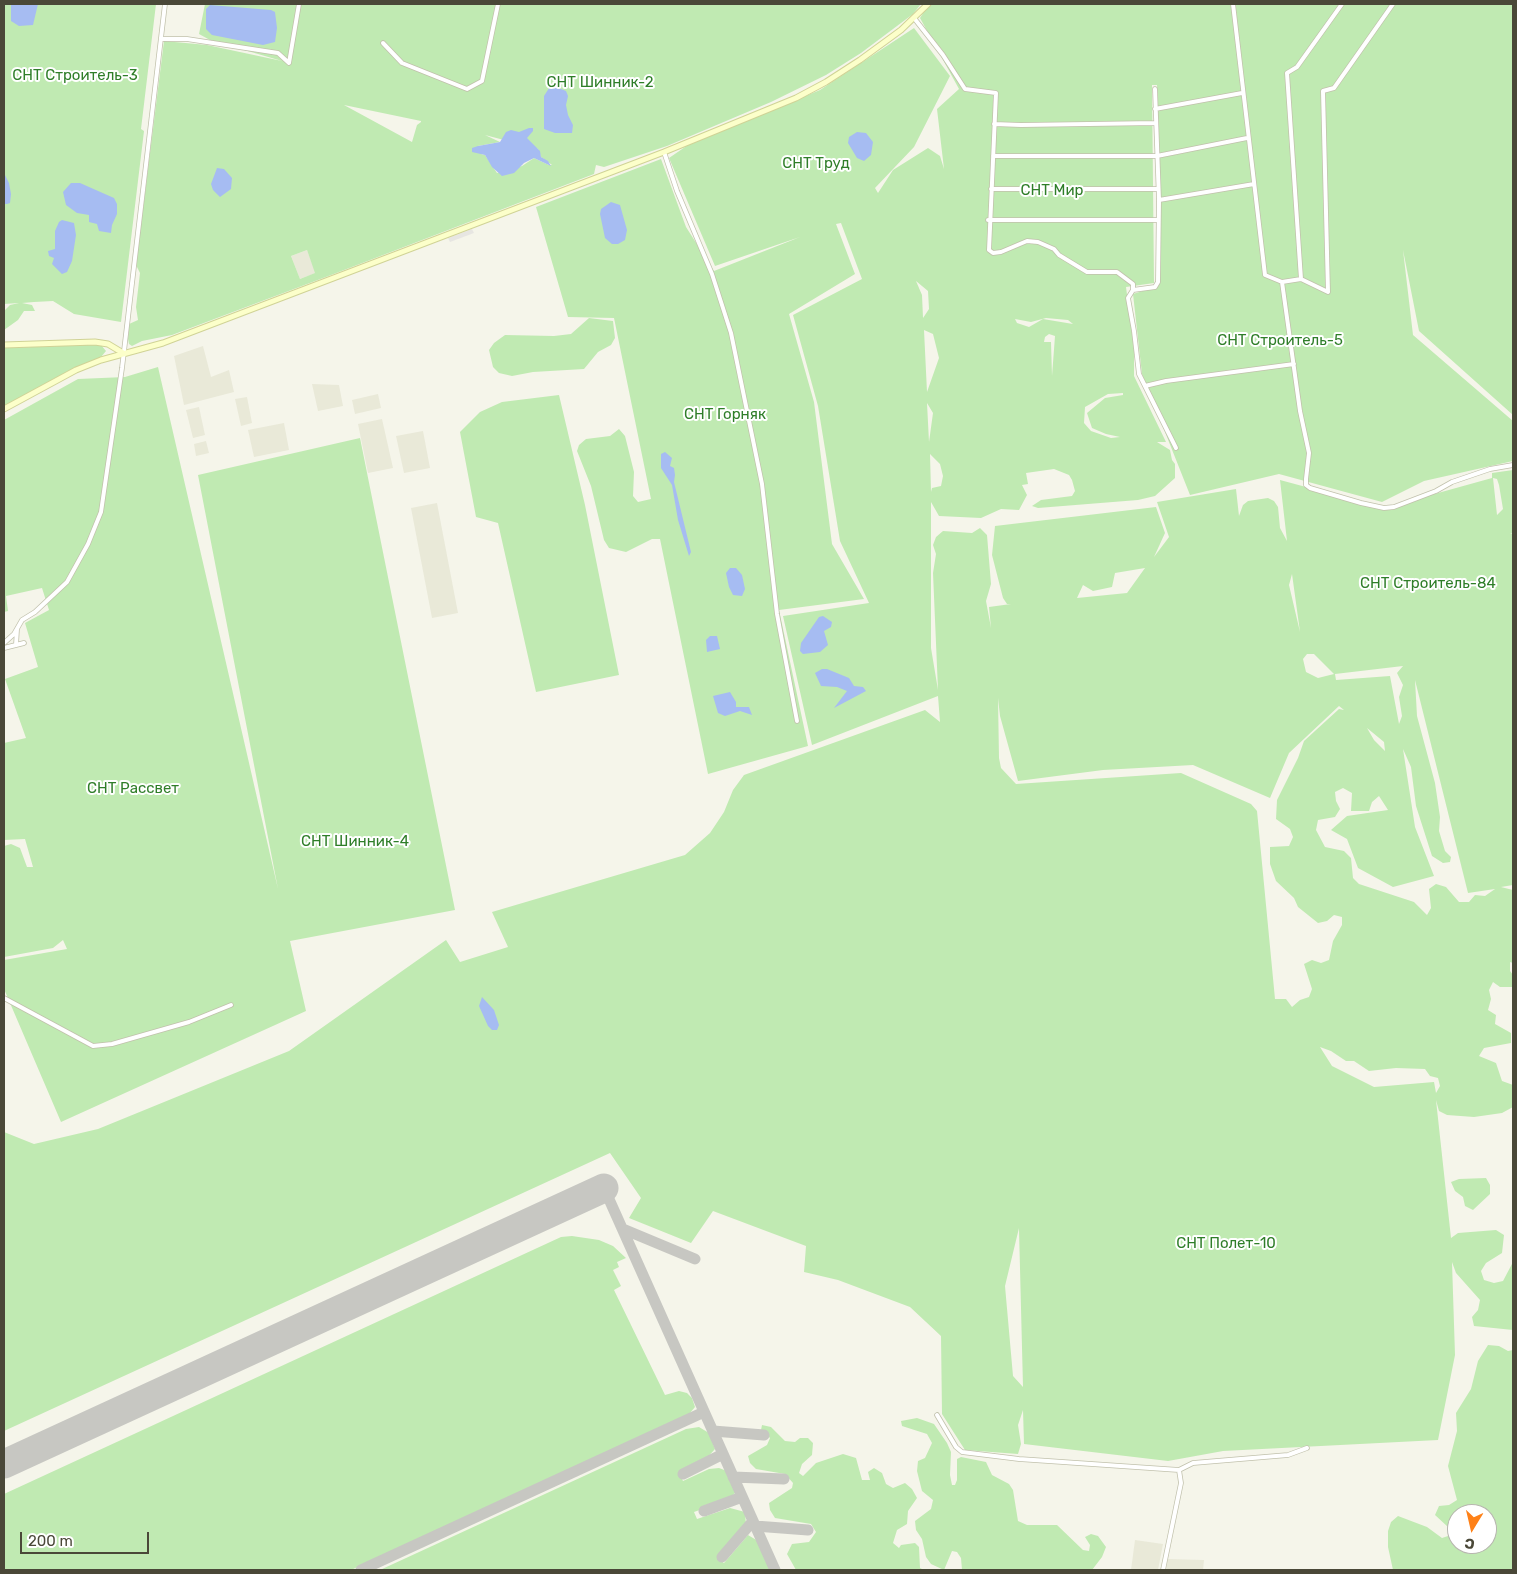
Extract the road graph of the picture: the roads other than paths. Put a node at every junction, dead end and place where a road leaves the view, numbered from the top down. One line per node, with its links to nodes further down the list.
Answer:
1 (165, 4): 9 (street)
2 (299, 4): 9 (street)
3 (498, 4): 10 (street)
4 (928, 4): 8 (street)
5 (1233, 4): 12 (street)
6 (1342, 4): 26 (street)
7 (1393, 4): 26 (street)
8 (914, 18): 15 (street); 17 (street)
9 (162, 39): 30 (street)
10 (382, 43)
11 (1156, 89): 13 (street)
12 (1242, 92): 13 (street); 16 (street)
13 (1156, 109): 14 (street)
14 (1156, 123): 15 (street); 19 (street)
15 (994, 124): 18 (street)
16 (1247, 138): 19 (street); 20 (street)
17 (664, 152): 30 (street); 41 (street)
18 (993, 156): 19 (street); 21 (street)
19 (1157, 156): 22 (street)
20 (1254, 184): 23 (street); 27 (street)
21 (991, 189): 22 (street); 24 (street)
22 (1158, 189): 23 (street)
23 (1159, 200): 25 (street)
24 (988, 220): 25 (street); 28 (street)
25 (1158, 220): 28 (street)
26 (1301, 279): 27 (street)
27 (1282, 282): 31 (street)
28 (1133, 290): 32 (street)
29 (4, 345): 30 (street)
30 (123, 353): 33 (street); 36 (street)
31 (1294, 364): 32 (street); 35 (street)
32 (1146, 386): 34 (street)
33 (4, 409)
34 (1176, 448)
35 (1513, 465)
36 (18, 627): 37 (street); 39 (street)
37 (4, 643)
38 (24, 643): 39 (street)
39 (16, 645): 40 (street)
40 (4, 648)
41 (797, 721)
42 (4, 998): 43 (street)
43 (231, 1006)
44 (936, 1415): 46 (street)
45 (1307, 1448): 46 (street)
46 (1179, 1470): 47 (street)
47 (1162, 1570)

